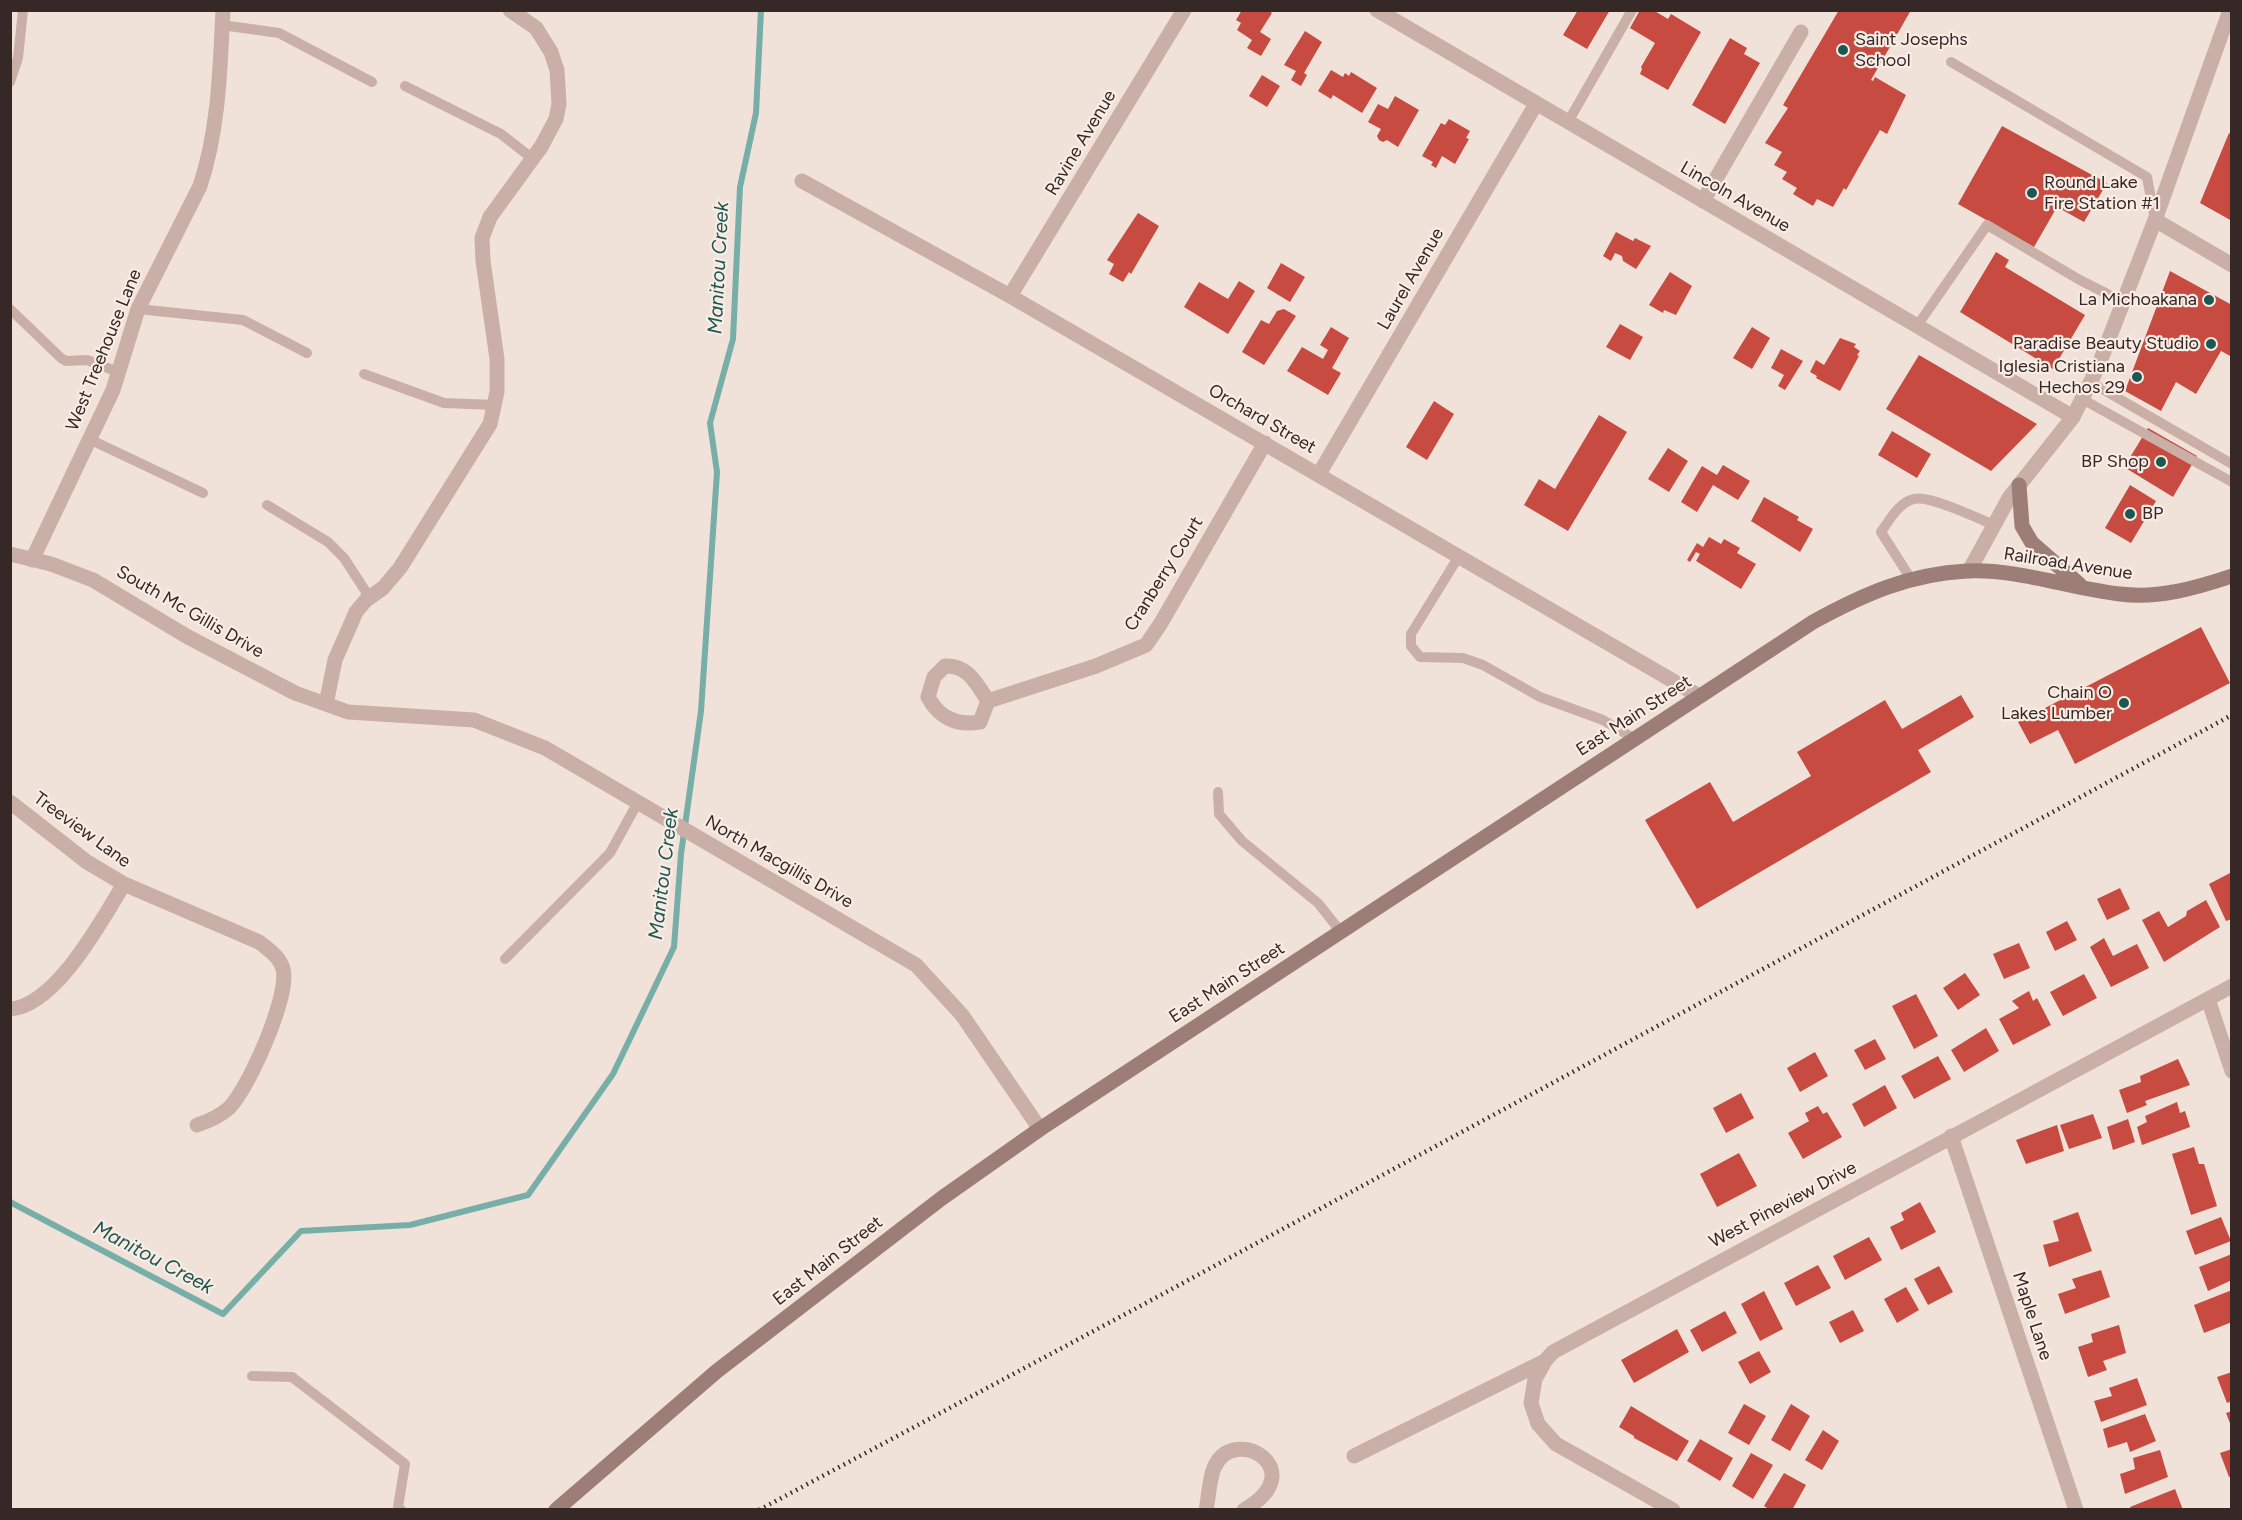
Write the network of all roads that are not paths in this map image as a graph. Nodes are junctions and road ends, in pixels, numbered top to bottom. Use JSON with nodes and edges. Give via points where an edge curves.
{"nodes":[{"id":1,"x":23,"y":10,"type":"edge"},
{"id":2,"x":510,"y":10,"type":"edge"},
{"id":3,"x":1184,"y":10,"type":"edge"},
{"id":4,"x":1377,"y":10,"type":"edge"},
{"id":5,"x":1632,"y":10,"type":"edge"},
{"id":6,"x":2230,"y":10,"type":"edge"},
{"id":7,"x":223,"y":18,"type":"edge"},
{"id":8,"x":1801,"y":32,"type":"dead end"},
{"id":9,"x":1951,"y":62,"type":"dead end"},
{"id":10,"x":10,"y":82,"type":"edge"},
{"id":11,"x":372,"y":82,"type":"dead end"},
{"id":12,"x":405,"y":86,"type":"dead end"},
{"id":13,"x":1536,"y":104,"type":"junction"},
{"id":14,"x":1568,"y":122,"type":"junction"},
{"id":15,"x":533,"y":159,"type":"junction"},
{"id":16,"x":802,"y":181,"type":"dead end"},
{"id":17,"x":1703,"y":201,"type":"junction"},
{"id":18,"x":2155,"y":220,"type":"junction"},
{"id":19,"x":2232,"y":265,"type":"edge"},
{"id":20,"x":1010,"y":296,"type":"junction"},
{"id":21,"x":2123,"y":302,"type":"junction"},
{"id":22,"x":10,"y":309,"type":"edge"},
{"id":23,"x":138,"y":309,"type":"junction"},
{"id":24,"x":1917,"y":326,"type":"junction"},
{"id":25,"x":307,"y":353,"type":"dead end"},
{"id":26,"x":118,"y":372,"type":"junction"},
{"id":27,"x":364,"y":374,"type":"dead end"},
{"id":28,"x":2090,"y":382,"type":"junction"},
{"id":29,"x":2082,"y":399,"type":"junction"},
{"id":30,"x":495,"y":405,"type":"junction"},
{"id":31,"x":2073,"y":417,"type":"junction"},
{"id":32,"x":89,"y":439,"type":"junction"},
{"id":33,"x":1265,"y":443,"type":"junction"},
{"id":34,"x":2232,"y":464,"type":"edge"},
{"id":35,"x":1319,"y":474,"type":"junction"},
{"id":36,"x":2232,"y":482,"type":"edge"},
{"id":37,"x":2019,"y":485,"type":"junction"},
{"id":38,"x":204,"y":493,"type":"dead end"},
{"id":39,"x":267,"y":504,"type":"dead end"},
{"id":40,"x":1994,"y":525,"type":"junction"},
{"id":41,"x":10,"y":554,"type":"edge"},
{"id":42,"x":1459,"y":556,"type":"junction"},
{"id":43,"x":32,"y":560,"type":"junction"},
{"id":44,"x":1969,"y":571,"type":"junction"},
{"id":45,"x":2232,"y":576,"type":"edge"},
{"id":46,"x":1911,"y":579,"type":"junction"},
{"id":47,"x":2082,"y":586,"type":"junction"},
{"id":48,"x":370,"y":597,"type":"junction"},
{"id":49,"x":1699,"y":696,"type":"junction"},
{"id":50,"x":988,"y":701,"type":"dead end"},
{"id":51,"x":326,"y":704,"type":"junction"},
{"id":52,"x":1635,"y":739,"type":"junction"},
{"id":53,"x":1218,"y":792,"type":"dead end"},
{"id":54,"x":10,"y":802,"type":"edge"},
{"id":55,"x":638,"y":802,"type":"junction"},
{"id":56,"x":124,"y":884,"type":"junction"},
{"id":57,"x":1341,"y":932,"type":"junction"},
{"id":58,"x":505,"y":959,"type":"dead end"},
{"id":59,"x":2232,"y":986,"type":"edge"},
{"id":60,"x":2208,"y":999,"type":"junction"},
{"id":61,"x":10,"y":1009,"type":"edge"},
{"id":62,"x":2232,"y":1071,"type":"edge"},
{"id":63,"x":197,"y":1125,"type":"dead end"},
{"id":64,"x":1040,"y":1129,"type":"junction"},
{"id":65,"x":1951,"y":1136,"type":"junction"},
{"id":66,"x":1545,"y":1361,"type":"junction"},
{"id":67,"x":252,"y":1376,"type":"dead end"},
{"id":68,"x":1354,"y":1456,"type":"dead end"},
{"id":69,"x":401,"y":1509,"type":"edge"},
{"id":70,"x":556,"y":1509,"type":"edge"},
{"id":71,"x":1206,"y":1509,"type":"edge"},
{"id":72,"x":1244,"y":1509,"type":"edge"},
{"id":73,"x":1673,"y":1509,"type":"edge"},
{"id":74,"x":2076,"y":1509,"type":"edge"}],
"edges":[{"from":1,"to":10,"type":"lane","via":[[18,58]]},
{"from":2,"to":15,"type":"street","via":[[536,28],[551,51],[557,70],[556,120]]},
{"from":3,"to":20,"type":"street","name":"Ravine Avenue"},
{"from":4,"to":13,"type":"street","name":"Lincoln Avenue"},
{"from":5,"to":14,"type":"lane"},
{"from":6,"to":18,"type":"street"},
{"from":7,"to":11,"type":"lane","via":[[279,33]]},
{"from":7,"to":23,"type":"street","name":"West Treehouse Lane","via":[[216,117],[208,164],[201,186]]},
{"from":8,"to":17,"type":"street"},
{"from":9,"to":18,"type":"lane","via":[[2147,177]]},
{"from":12,"to":15,"type":"lane","via":[[501,134]]},
{"from":13,"to":14,"type":"street","name":"Lincoln Avenue"},
{"from":13,"to":35,"type":"street","name":"Laurel Avenue"},
{"from":14,"to":17,"type":"street","name":"Lincoln Avenue"},
{"from":15,"to":30,"type":"street","via":[[490,217],[482,238],[498,359]]},
{"from":16,"to":20,"type":"street","name":"Orchard Street"},
{"from":17,"to":24,"type":"street","name":"Lincoln Avenue"},
{"from":18,"to":19,"type":"street"},
{"from":18,"to":21,"type":"street"},
{"from":20,"to":33,"type":"street","name":"Orchard Street"},
{"from":21,"to":24,"type":"lane","via":[[1987,225]]},
{"from":21,"to":28,"type":"street"},
{"from":22,"to":26,"type":"lane","via":[[66,361],[87,360]]},
{"from":23,"to":25,"type":"lane","via":[[243,320]]},
{"from":23,"to":26,"type":"street","name":"West Treehouse Lane"},
{"from":24,"to":31,"type":"street","name":"Lincoln Avenue"},
{"from":26,"to":32,"type":"street","name":"West Treehouse Lane"},
{"from":27,"to":30,"type":"lane","via":[[444,403]]},
{"from":28,"to":29,"type":"street"},
{"from":28,"to":34,"type":"lane"},
{"from":29,"to":31,"type":"street"},
{"from":29,"to":36,"type":"lane"},
{"from":30,"to":48,"type":"street","via":[[490,424],[400,568]]},
{"from":31,"to":37,"type":"street"},
{"from":32,"to":38,"type":"lane"},
{"from":32,"to":43,"type":"street","name":"West Treehouse Lane"},
{"from":33,"to":35,"type":"street","name":"Orchard Street"},
{"from":33,"to":50,"type":"street","name":"Cranberry Court","via":[[1146,645],[1096,666]]},
{"from":35,"to":42,"type":"street","name":"Orchard Street"},
{"from":37,"to":40,"type":"street"},
{"from":37,"to":47,"type":"main road","via":[[2022,526],[2032,543]]},
{"from":39,"to":48,"type":"lane","via":[[328,542],[344,558]]},
{"from":40,"to":44,"type":"street"},
{"from":40,"to":46,"type":"lane","via":[[1926,499],[1912,499],[1899,508],[1881,532]]},
{"from":41,"to":43,"type":"street","name":"South Mc Gillis Drive"},
{"from":42,"to":49,"type":"street","name":"Orchard Street"},
{"from":42,"to":52,"type":"lane","via":[[1411,634],[1411,646],[1420,657],[1463,658],[1483,665],[1540,697],[1602,720]]},
{"from":43,"to":51,"type":"street","name":"South Mc Gillis Drive","via":[[93,580],[188,637],[295,693]]},
{"from":44,"to":46,"type":"main road","name":"East Main Street"},
{"from":44,"to":47,"type":"main road","name":"Railroad Avenue","via":[[2023,574]]},
{"from":45,"to":47,"type":"main road","name":"Railroad Avenue","via":[[2183,590],[2150,594],[2121,594]]},
{"from":46,"to":49,"type":"main road","name":"East Main Street","via":[[1847,603]]},
{"from":48,"to":51,"type":"street","via":[[346,631]]},
{"from":49,"to":52,"type":"main road","name":"East Main Street"},
{"from":51,"to":55,"type":"street","name":"North Macgillis Drive","via":[[348,711],[474,720],[545,748]]},
{"from":52,"to":57,"type":"main road","name":"East Main Street"},
{"from":53,"to":57,"type":"lane","via":[[1219,814],[1242,842],[1318,903]]},
{"from":54,"to":56,"type":"street","name":"Treeview Lane","via":[[87,862]]},
{"from":55,"to":58,"type":"lane","via":[[610,853]]},
{"from":55,"to":64,"type":"street","name":"North Macgillis Drive","via":[[916,965],[962,1015]]},
{"from":56,"to":61,"type":"street","via":[[91,939],[52,989],[21,1008]]},
{"from":56,"to":63,"type":"street","name":"Treeview Lane","via":[[259,942],[273,952],[283,967],[281,999],[245,1084],[230,1107]]},
{"from":57,"to":64,"type":"main road","name":"East Main Street"},
{"from":59,"to":60,"type":"street","name":"West Pineview Drive"},
{"from":60,"to":62,"type":"street"},
{"from":60,"to":65,"type":"street","name":"West Pineview Drive"},
{"from":64,"to":70,"type":"main road","name":"East Main Street","via":[[942,1198],[717,1371]]},
{"from":65,"to":66,"type":"street","name":"West Pineview Drive","via":[[1553,1352]]},
{"from":65,"to":74,"type":"street","name":"Maple Lane"},
{"from":66,"to":68,"type":"street","name":"West Pineview Drive"},
{"from":66,"to":73,"type":"street","via":[[1535,1379],[1531,1403],[1538,1424],[1556,1443]]},
{"from":67,"to":69,"type":"lane","via":[[292,1377],[405,1464],[398,1507]]},
{"from":71,"to":72,"type":"street","via":[[1217,1462],[1229,1452],[1245,1449],[1268,1462],[1272,1478],[1266,1494]]}]}
